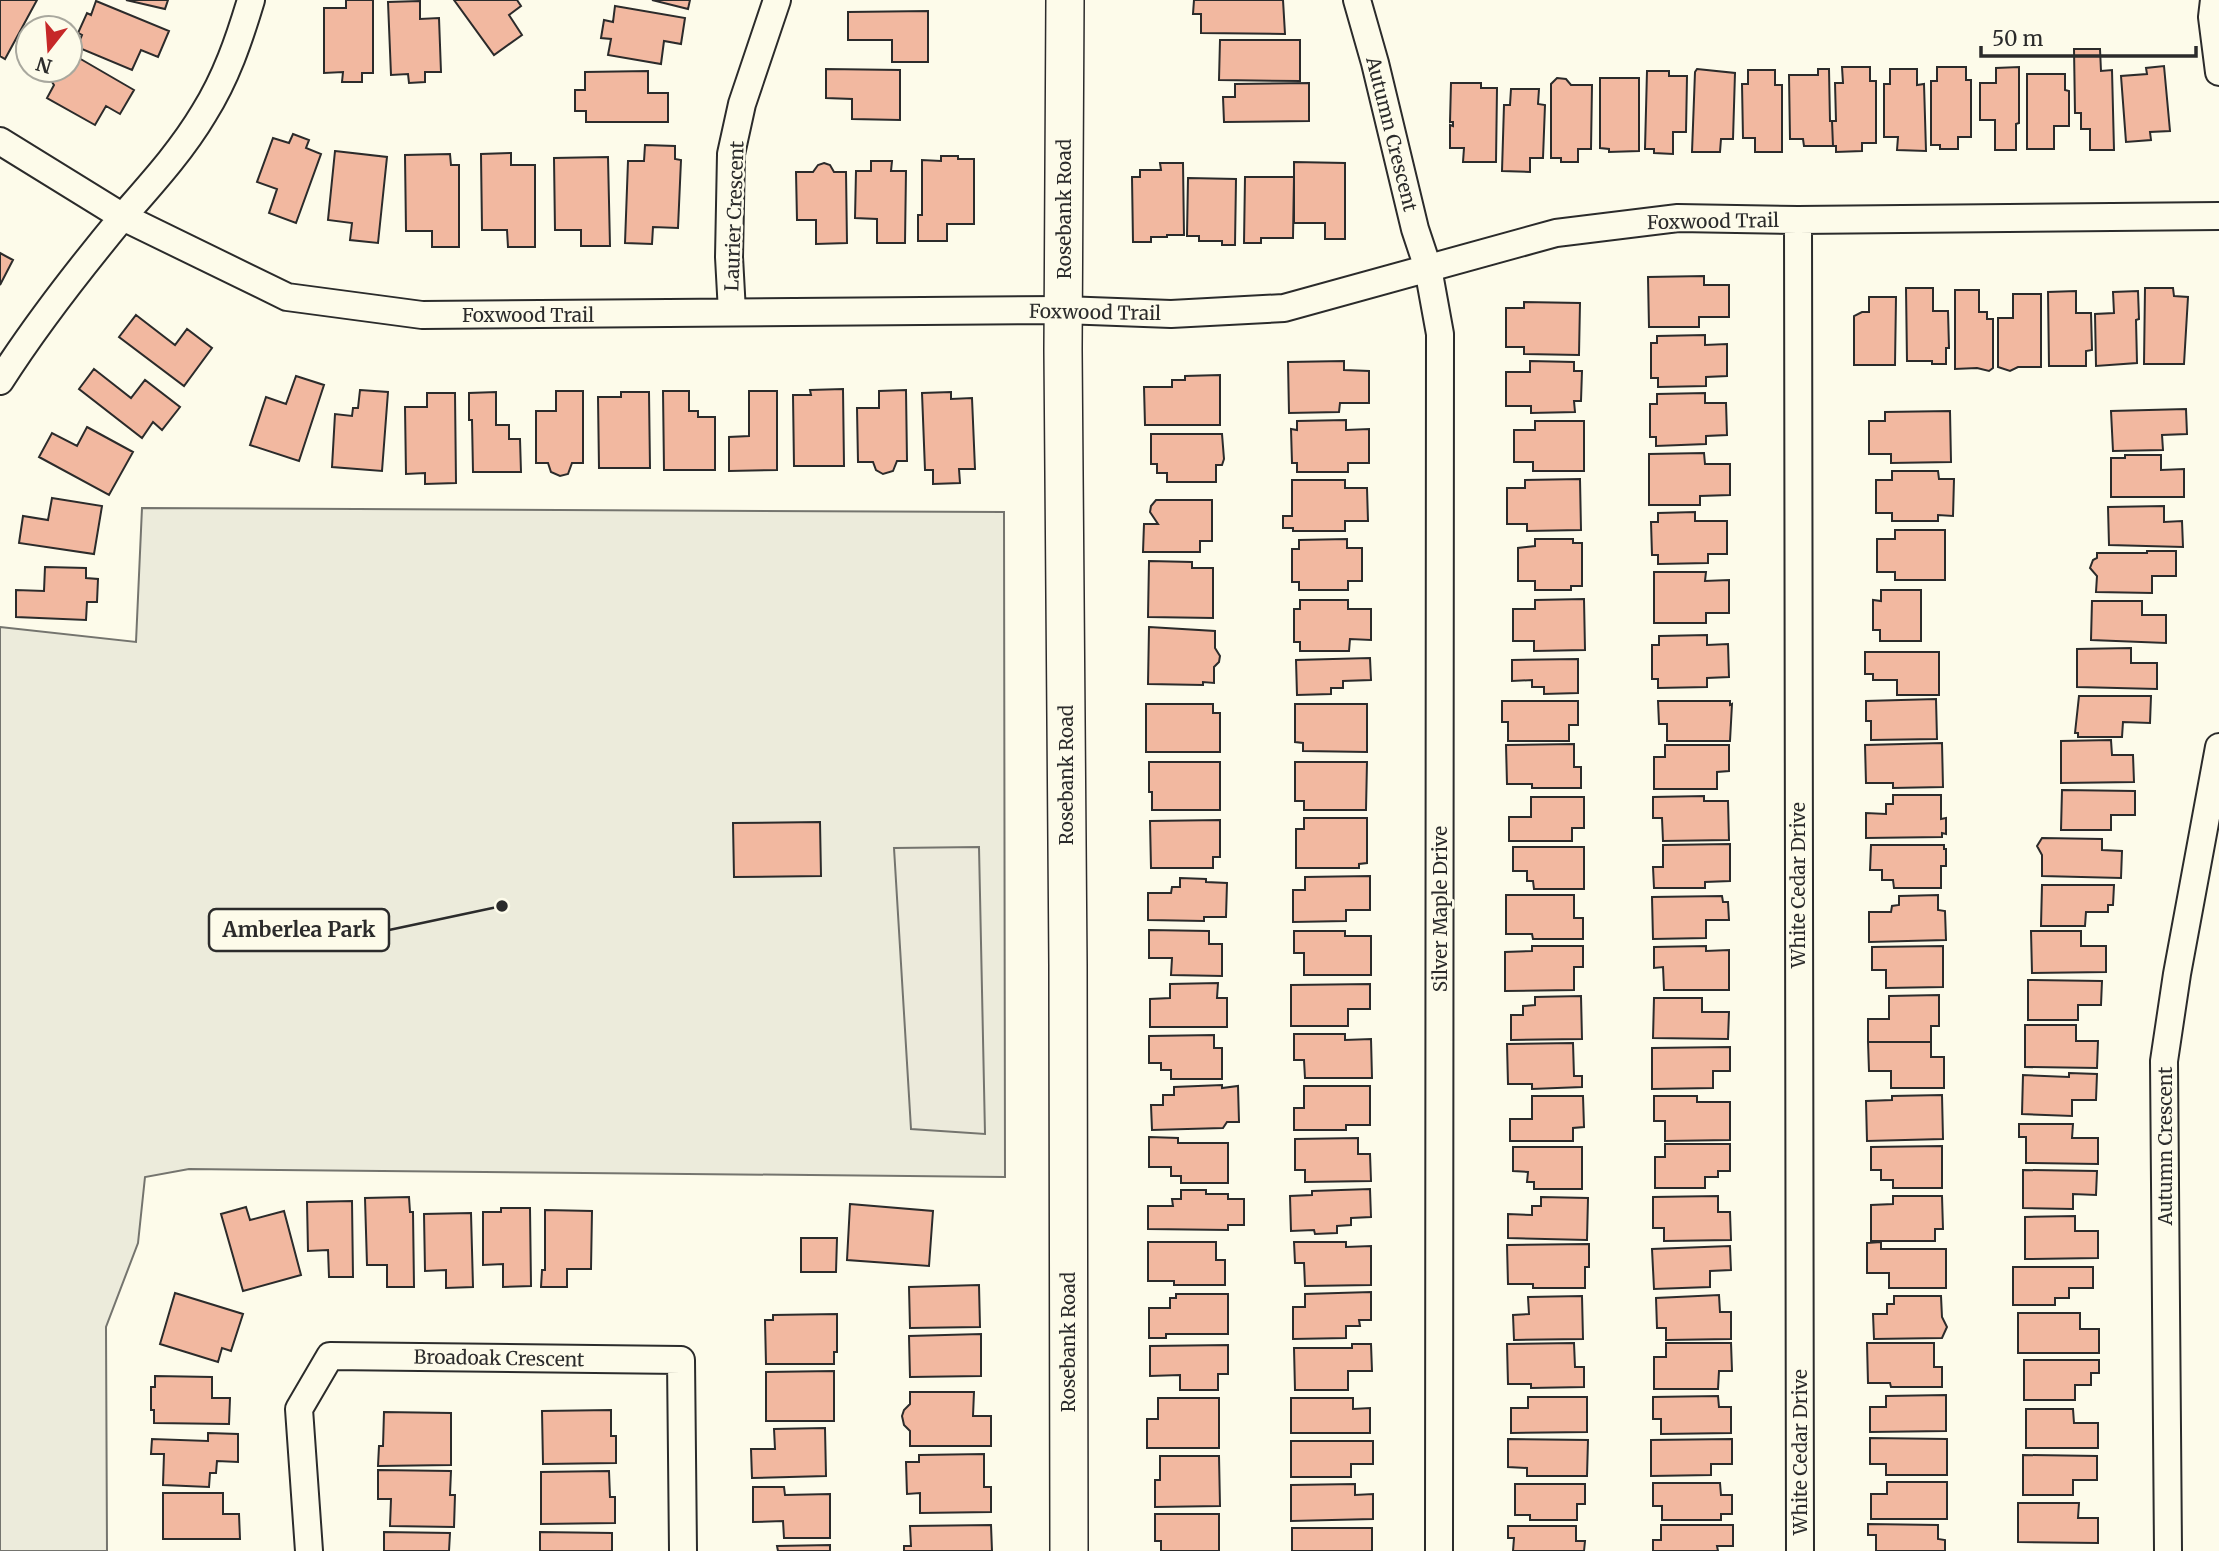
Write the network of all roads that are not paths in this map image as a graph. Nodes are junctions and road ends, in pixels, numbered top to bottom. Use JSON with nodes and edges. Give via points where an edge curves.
{"nodes":[{"id":1,"x":251,"y":0,"type":"edge"},
{"id":2,"x":777,"y":0,"type":"edge"},
{"id":3,"x":1065,"y":0,"type":"edge"},
{"id":4,"x":1357,"y":0,"type":"edge"},
{"id":5,"x":2214,"y":0,"type":"edge"},
{"id":6,"x":2219,"y":72,"type":"edge"},
{"id":7,"x":0,"y":141,"type":"edge"},
{"id":8,"x":2219,"y":216,"type":"edge"},
{"id":9,"x":123,"y":217,"type":"junction"},
{"id":10,"x":1798,"y":220,"type":"junction"},
{"id":11,"x":1428,"y":268,"type":"junction"},
{"id":12,"x":1063,"y":310,"type":"junction"},
{"id":13,"x":732,"y":312,"type":"junction"},
{"id":14,"x":0,"y":381,"type":"edge"},
{"id":15,"x":2219,"y":747,"type":"edge"},
{"id":16,"x":309,"y":1551,"type":"edge"},
{"id":17,"x":683,"y":1551,"type":"edge"},
{"id":18,"x":1069,"y":1551,"type":"edge"},
{"id":19,"x":1439,"y":1551,"type":"edge"},
{"id":20,"x":1800,"y":1551,"type":"edge"},
{"id":21,"x":2168,"y":1551,"type":"edge"}],
"edges":[{"from":1,"to":9,"type":"street","via":[[234,55],[204,113],[170,163]]},
{"from":2,"to":13,"type":"street","name":"Laurier Crescent","via":[[742,104],[731,153]]},
{"from":3,"to":12,"type":"street","name":"Rosebank Road"},
{"from":4,"to":11,"type":"street","name":"Autumn Crescent"},
{"from":5,"to":6,"type":"street"},
{"from":7,"to":9,"type":"street","name":"Foxwood Trail"},
{"from":8,"to":10,"type":"street","name":"Foxwood Trail"},
{"from":9,"to":13,"type":"street","name":"Foxwood Trail","via":[[287,297],[422,315]]},
{"from":9,"to":14,"type":"street"},
{"from":10,"to":11,"type":"street","name":"Foxwood Trail","via":[[1678,218],[1569,231]]},
{"from":10,"to":20,"type":"street","name":"White Cedar Drive"},
{"from":11,"to":12,"type":"street","name":"Foxwood Trail","via":[[1284,308],[1171,314]]},
{"from":11,"to":19,"type":"street","name":"Silver Maple Drive","via":[[1440,334]]},
{"from":12,"to":13,"type":"street","name":"Foxwood Trail"},
{"from":12,"to":18,"type":"street","name":"Rosebank Road"},
{"from":15,"to":21,"type":"street","name":"Autumn Crescent","via":[[2164,1061]]},
{"from":16,"to":17,"type":"street","name":"Broadoak Crescent","via":[[299,1409],[330,1356],[681,1360]]}]}
